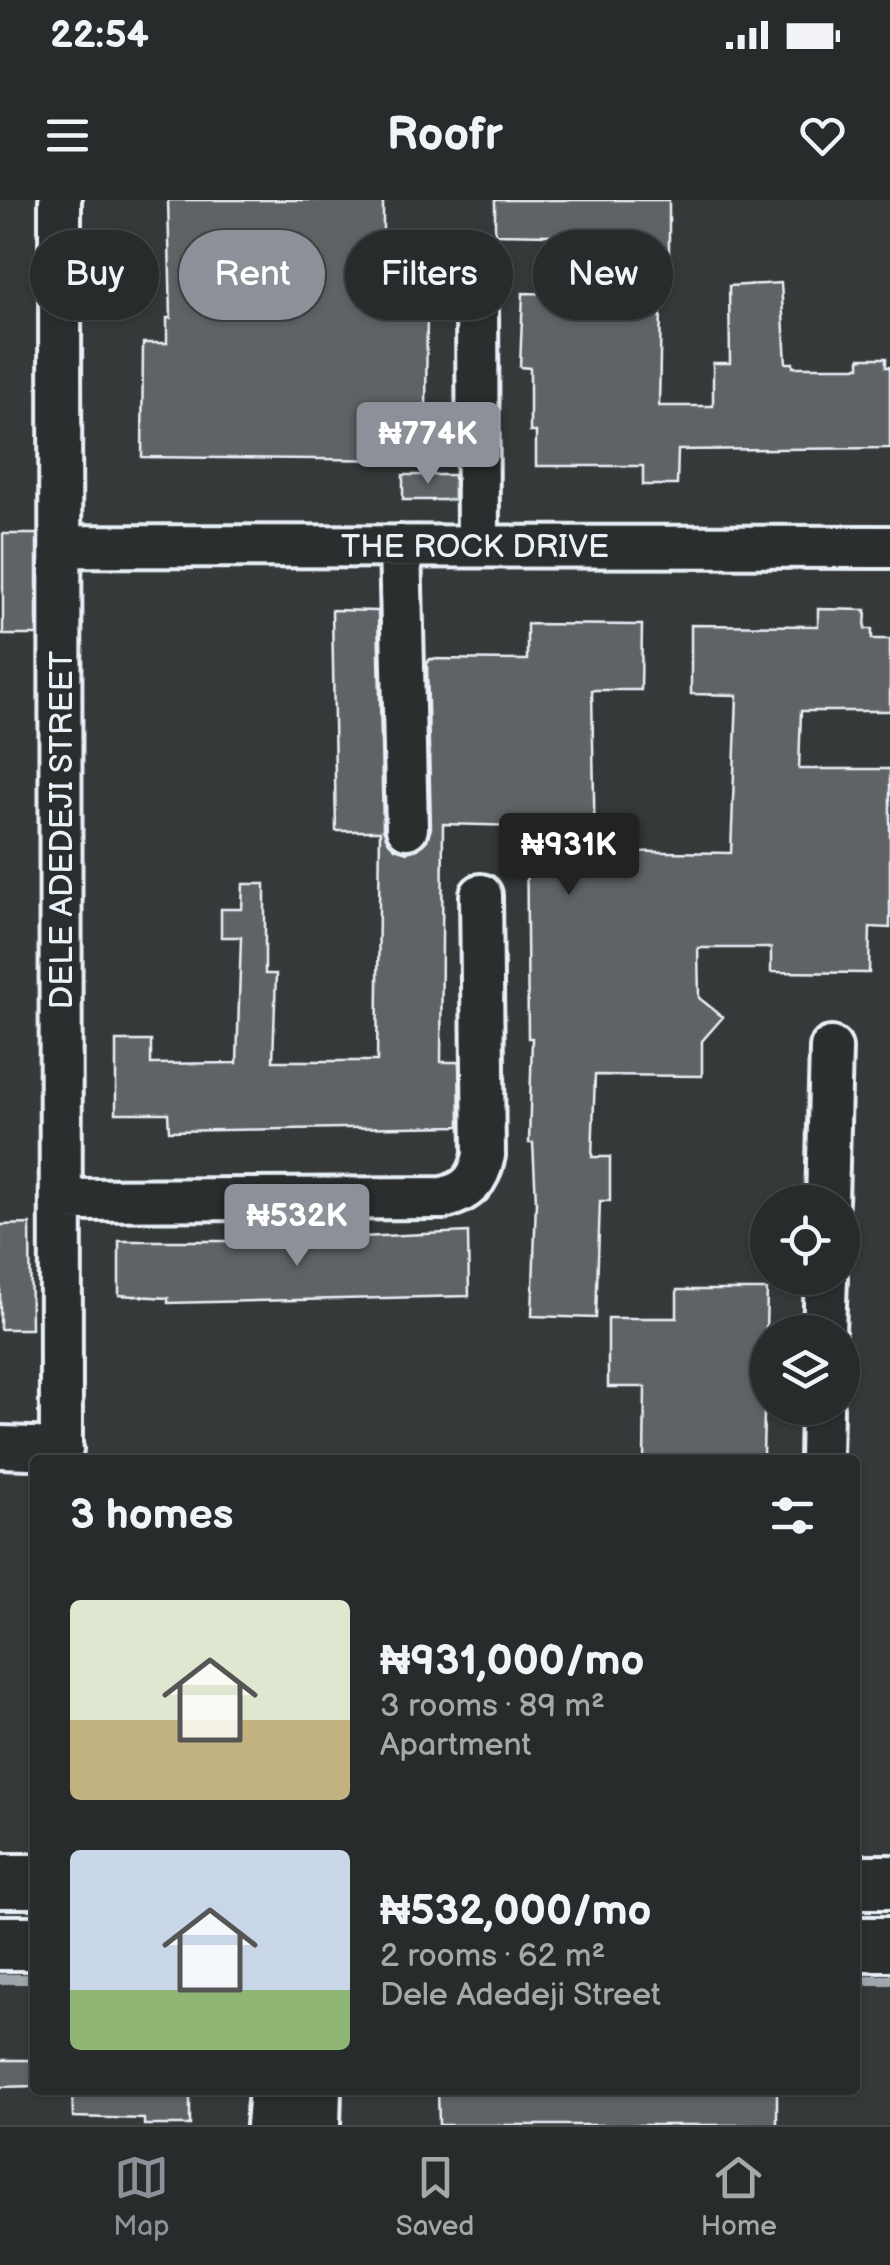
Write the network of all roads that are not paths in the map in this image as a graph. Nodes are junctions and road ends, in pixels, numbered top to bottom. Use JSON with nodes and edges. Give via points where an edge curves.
{"nodes":[{"id":1,"x":60,"y":200,"type":"edge"},
{"id":2,"x":477,"y":320,"type":"edge"},
{"id":3,"x":60,"y":546,"type":"junction"},
{"id":4,"x":400,"y":546,"type":"junction"},
{"id":5,"x":478,"y":546,"type":"junction"},
{"id":6,"x":890,"y":548,"type":"edge"},
{"id":7,"x":407,"y":828,"type":"dead end"},
{"id":8,"x":481,"y":895,"type":"dead end"},
{"id":9,"x":831,"y":1048,"type":"dead end"},
{"id":10,"x":827,"y":1185,"type":"edge"},
{"id":11,"x":62,"y":1200,"type":"junction"},
{"id":12,"x":822,"y":1425,"type":"edge"},
{"id":13,"x":0,"y":1448,"type":"edge"},
{"id":14,"x":61,"y":1454,"type":"edge"},
{"id":15,"x":821,"y":1455,"type":"edge"},
{"id":16,"x":0,"y":1881,"type":"edge"},
{"id":17,"x":30,"y":1881,"type":"edge"},
{"id":18,"x":860,"y":1882,"type":"edge"},
{"id":19,"x":890,"y":1882,"type":"edge"},
{"id":20,"x":0,"y":1943,"type":"edge"},
{"id":21,"x":30,"y":1944,"type":"edge"},
{"id":22,"x":860,"y":1944,"type":"edge"},
{"id":23,"x":890,"y":1944,"type":"edge"},
{"id":24,"x":276,"y":2095,"type":"edge"},
{"id":25,"x":314,"y":2095,"type":"edge"},
{"id":26,"x":273,"y":2125,"type":"edge"},
{"id":27,"x":314,"y":2125,"type":"edge"}],
"edges":[{"from":1,"to":3,"type":"street","name":"DELE ADEDEJI STREET"},
{"from":2,"to":5,"type":"street"},
{"from":3,"to":4,"type":"street","name":"THE ROCK DRIVE"},
{"from":3,"to":11,"type":"street","name":"DELE ADEDEJI STREET"},
{"from":4,"to":5,"type":"street","name":"THE ROCK DRIVE"},
{"from":4,"to":7,"type":"street"},
{"from":5,"to":6,"type":"street","name":"THE ROCK DRIVE"},
{"from":8,"to":11,"type":"street","via":[[484,1155],[481,1171],[460,1194]]},
{"from":9,"to":10,"type":"street"},
{"from":11,"to":14,"type":"street","name":"DELE ADEDEJI STREET"},
{"from":12,"to":15,"type":"street"},
{"from":13,"to":14,"type":"street"},
{"from":16,"to":17,"type":"main road"},
{"from":18,"to":19,"type":"main road"},
{"from":20,"to":21,"type":"main road"},
{"from":22,"to":23,"type":"main road"},
{"from":24,"to":26,"type":"main road"},
{"from":25,"to":27,"type":"main road"}]}
